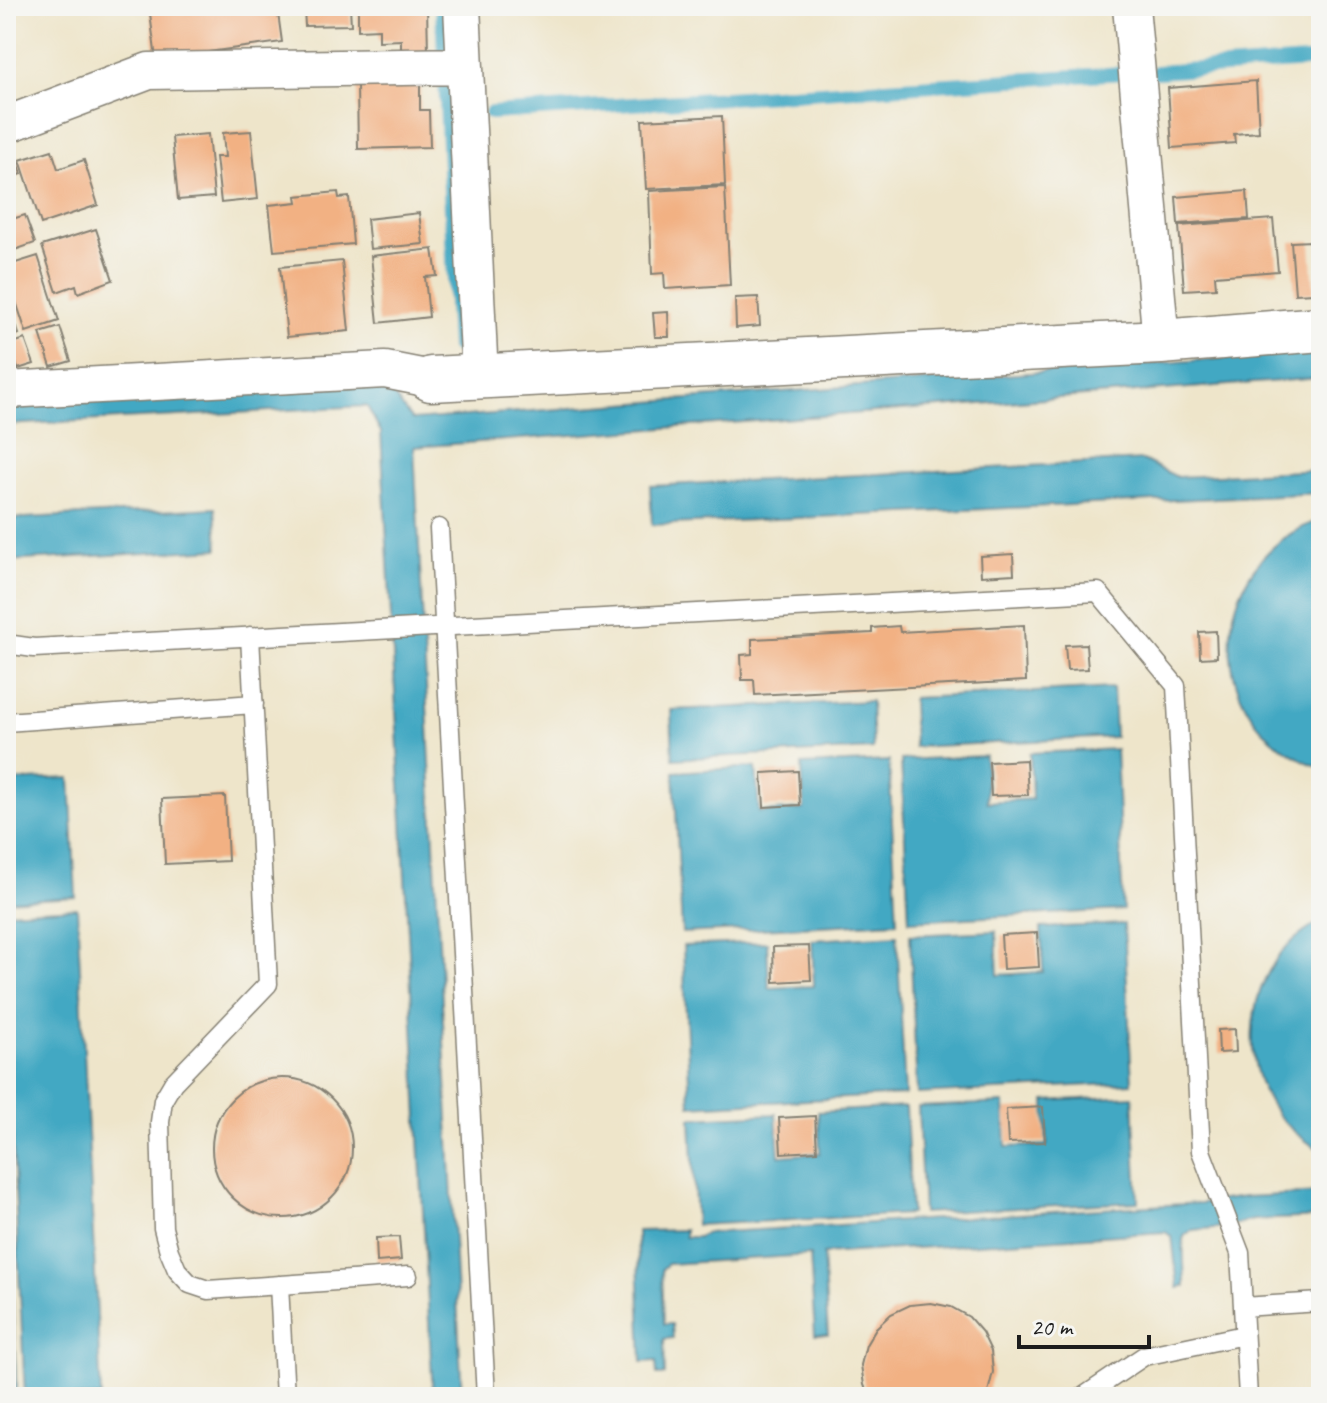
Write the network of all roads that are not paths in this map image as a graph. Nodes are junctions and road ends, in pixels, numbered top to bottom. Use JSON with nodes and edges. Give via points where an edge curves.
{"nodes":[{"id":1,"x":462,"y":6,"type":"edge"},
{"id":2,"x":1131,"y":6,"type":"edge"},
{"id":3,"x":465,"y":66,"type":"junction"},
{"id":4,"x":6,"y":125,"type":"edge"},
{"id":5,"x":1321,"y":329,"type":"edge"},
{"id":6,"x":1161,"y":342,"type":"junction"},
{"id":7,"x":480,"y":377,"type":"junction"},
{"id":8,"x":431,"y":379,"type":"joint"},
{"id":9,"x":6,"y":390,"type":"edge"},
{"id":10,"x":439,"y":528,"type":"dead end"},
{"id":11,"x":435,"y":627,"type":"junction"},
{"id":12,"x":250,"y":636,"type":"junction"},
{"id":13,"x":6,"y":644,"type":"edge"},
{"id":14,"x":254,"y":704,"type":"junction"},
{"id":15,"x":6,"y":722,"type":"edge"},
{"id":16,"x":408,"y":1276,"type":"dead end"},
{"id":17,"x":279,"y":1285,"type":"junction"},
{"id":18,"x":1321,"y":1302,"type":"edge"},
{"id":19,"x":1243,"y":1307,"type":"junction"},
{"id":20,"x":1244,"y":1335,"type":"junction"},
{"id":21,"x":285,"y":1397,"type":"edge"},
{"id":22,"x":486,"y":1397,"type":"edge"},
{"id":23,"x":1083,"y":1397,"type":"edge"},
{"id":24,"x":1248,"y":1397,"type":"edge"}],
"edges":[{"from":1,"to":3,"type":"street"},
{"from":2,"to":6,"type":"street"},
{"from":3,"to":4,"type":"street","via":[[149,71]]},
{"from":3,"to":7,"type":"street"},
{"from":5,"to":6,"type":"street"},
{"from":6,"to":7,"type":"street"},
{"from":7,"to":8,"type":"street"},
{"from":8,"to":9,"type":"street","via":[[385,370]]},
{"from":10,"to":11,"type":"lane"},
{"from":11,"to":12,"type":"lane"},
{"from":11,"to":19,"type":"lane","via":[[1098,592],[1176,686],[1201,1151],[1240,1253]]},
{"from":11,"to":22,"type":"lane"},
{"from":12,"to":13,"type":"lane","via":[[34,648]]},
{"from":12,"to":14,"type":"lane"},
{"from":14,"to":15,"type":"lane"},
{"from":14,"to":17,"type":"lane","via":[[268,984],[163,1100],[163,1228],[177,1270],[190,1284],[208,1290]]},
{"from":16,"to":17,"type":"lane"},
{"from":17,"to":21,"type":"lane"},
{"from":18,"to":19,"type":"lane"},
{"from":19,"to":20,"type":"lane"},
{"from":20,"to":23,"type":"lane","via":[[1144,1356]]},
{"from":20,"to":24,"type":"lane"}]}
